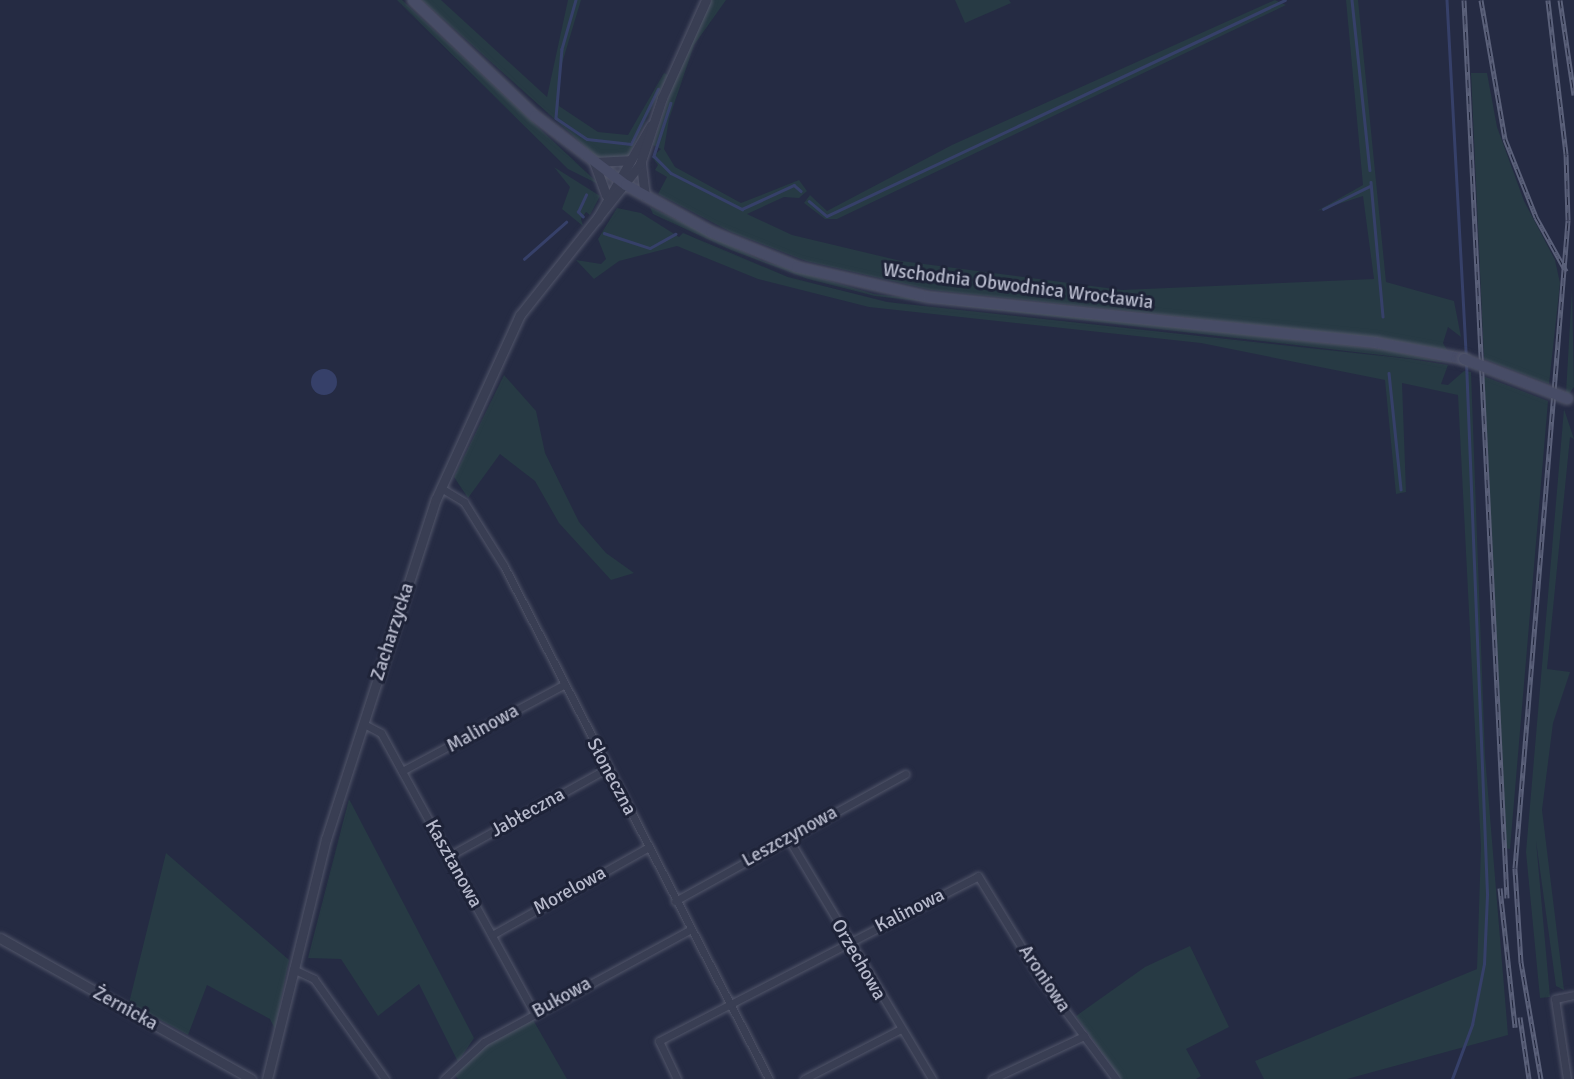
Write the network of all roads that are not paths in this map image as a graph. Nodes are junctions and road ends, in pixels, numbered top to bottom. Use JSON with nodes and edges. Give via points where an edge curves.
{"nodes":[{"id":1,"x":413,"y":0,"type":"edge"},
{"id":2,"x":704,"y":0,"type":"edge"},
{"id":3,"x":652,"y":124,"type":"junction"},
{"id":4,"x":629,"y":160,"type":"junction"},
{"id":5,"x":641,"y":161,"type":"junction"},
{"id":6,"x":594,"y":162,"type":"junction"},
{"id":7,"x":622,"y":182,"type":"junction"},
{"id":8,"x":606,"y":195,"type":"junction"},
{"id":9,"x":645,"y":196,"type":"junction"},
{"id":10,"x":597,"y":219,"type":"junction"},
{"id":11,"x":1571,"y":401,"type":"edge"},
{"id":12,"x":441,"y":488,"type":"junction"},
{"id":13,"x":563,"y":685,"type":"junction"},
{"id":14,"x":364,"y":724,"type":"junction"},
{"id":15,"x":606,"y":769,"type":"junction"},
{"id":16,"x":402,"y":771,"type":"junction"},
{"id":17,"x":905,"y":774,"type":"dead end"},
{"id":18,"x":788,"y":838,"type":"junction"},
{"id":19,"x":649,"y":847,"type":"junction"},
{"id":20,"x":449,"y":856,"type":"junction"},
{"id":21,"x":978,"y":876,"type":"joint"},
{"id":22,"x":675,"y":901,"type":"junction"},
{"id":23,"x":689,"y":930,"type":"junction"},
{"id":24,"x":492,"y":935,"type":"junction"},
{"id":25,"x":0,"y":938,"type":"edge"},
{"id":26,"x":849,"y":942,"type":"junction"},
{"id":27,"x":293,"y":969,"type":"junction"},
{"id":28,"x":1574,"y":995,"type":"edge"},
{"id":29,"x":730,"y":1001,"type":"junction"},
{"id":30,"x":534,"y":1013,"type":"junction"},
{"id":31,"x":899,"y":1030,"type":"junction"},
{"id":32,"x":1084,"y":1036,"type":"junction"},
{"id":33,"x":251,"y":1079,"type":"edge"},
{"id":34,"x":267,"y":1079,"type":"edge"},
{"id":35,"x":384,"y":1079,"type":"edge"},
{"id":36,"x":444,"y":1079,"type":"edge"},
{"id":37,"x":677,"y":1079,"type":"edge"},
{"id":38,"x":769,"y":1079,"type":"edge"},
{"id":39,"x":804,"y":1079,"type":"edge"},
{"id":40,"x":932,"y":1079,"type":"edge"},
{"id":41,"x":992,"y":1079,"type":"edge"},
{"id":42,"x":1116,"y":1079,"type":"edge"},
{"id":43,"x":1567,"y":1079,"type":"edge"}],
"edges":[{"from":1,"to":6,"type":"main road","name":"Wschodnia Obwodnica Wrocławia","via":[[535,116]]},
{"from":2,"to":3,"type":"street","name":"Zacharzycka"},
{"from":3,"to":4,"type":"street","name":"Zacharzycka"},
{"from":3,"to":5,"type":"street","name":"Zacharzycka"},
{"from":4,"to":6,"type":"street","via":[[615,165]]},
{"from":4,"to":7,"type":"street","name":"Zacharzycka"},
{"from":5,"to":7,"type":"street","name":"Zacharzycka"},
{"from":5,"to":9,"type":"street"},
{"from":6,"to":7,"type":"main road","name":"Wschodnia Obwodnica Wrocławia"},
{"from":6,"to":8,"type":"street"},
{"from":7,"to":8,"type":"street","name":"Zacharzycka"},
{"from":7,"to":9,"type":"main road","name":"Wschodnia Obwodnica Wrocławia"},
{"from":7,"to":10,"type":"street","name":"Zacharzycka"},
{"from":8,"to":10,"type":"street","name":"Zacharzycka"},
{"from":9,"to":11,"type":"main road","name":"Wschodnia Obwodnica Wrocławia","bridge":true,"via":[[756,252],[883,289],[1378,343],[1464,359]]},
{"from":10,"to":12,"type":"street","name":"Zacharzycka","via":[[520,315]]},
{"from":12,"to":13,"type":"street","name":"Słoneczna","via":[[464,502],[484,532]]},
{"from":12,"to":14,"type":"street","name":"Zacharzycka"},
{"from":13,"to":15,"type":"street","name":"Słoneczna"},
{"from":13,"to":16,"type":"street","name":"Malinowa"},
{"from":14,"to":16,"type":"street","name":"Kasztanowa","via":[[381,733]]},
{"from":14,"to":27,"type":"street","name":"Zacharzycka","via":[[326,839]]},
{"from":15,"to":19,"type":"street","name":"Słoneczna"},
{"from":15,"to":20,"type":"street","name":"Jabłeczna"},
{"from":16,"to":20,"type":"street","name":"Kasztanowa"},
{"from":17,"to":18,"type":"street","name":"Leszczynowa"},
{"from":18,"to":22,"type":"street","name":"Leszczynowa"},
{"from":18,"to":26,"type":"street","name":"Orzechowa"},
{"from":19,"to":22,"type":"street","name":"Słoneczna"},
{"from":19,"to":24,"type":"street","name":"Morelowa"},
{"from":20,"to":24,"type":"street","name":"Kasztanowa"},
{"from":21,"to":26,"type":"street","name":"Kalinowa"},
{"from":21,"to":32,"type":"street","name":"Aroniowa"},
{"from":22,"to":23,"type":"street","name":"Słoneczna"},
{"from":23,"to":29,"type":"street","name":"Słoneczna"},
{"from":23,"to":30,"type":"street","name":"Bukowa"},
{"from":24,"to":30,"type":"street","name":"Kasztanowa"},
{"from":25,"to":33,"type":"street","name":"Żernicka"},
{"from":26,"to":29,"type":"street","name":"Kalinowa"},
{"from":26,"to":31,"type":"street","name":"Orzechowa"},
{"from":27,"to":34,"type":"street","name":"Zacharzycka"},
{"from":27,"to":35,"type":"street","via":[[314,979]]},
{"from":28,"to":43,"type":"street","via":[[1555,999]]},
{"from":29,"to":37,"type":"street","name":"Kalinowa","via":[[659,1041]]},
{"from":29,"to":38,"type":"street","name":"Słoneczna"},
{"from":30,"to":36,"type":"street","name":"Bukowa","via":[[484,1042]]},
{"from":31,"to":39,"type":"street"},
{"from":31,"to":40,"type":"street","name":"Orzechowa"},
{"from":32,"to":41,"type":"street"},
{"from":32,"to":42,"type":"street","name":"Aroniowa"}]}
